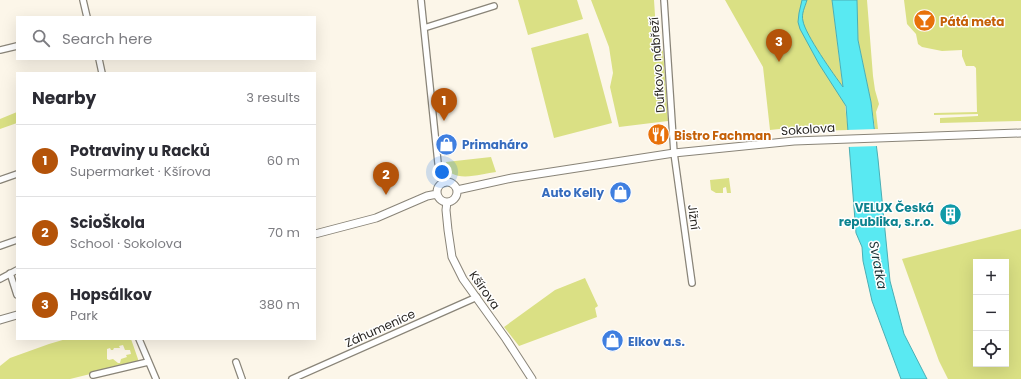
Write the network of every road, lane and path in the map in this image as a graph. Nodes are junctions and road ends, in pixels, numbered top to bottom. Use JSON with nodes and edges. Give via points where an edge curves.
{"nodes":[{"id":1,"x":83,"y":0,"type":"edge"},
{"id":2,"x":421,"y":0,"type":"edge"},
{"id":3,"x":664,"y":0,"type":"edge"},
{"id":4,"x":494,"y":6,"type":"dead end"},
{"id":5,"x":87,"y":16,"type":"edge"},
{"id":6,"x":424,"y":28,"type":"junction"},
{"id":7,"x":16,"y":46,"type":"edge"},
{"id":8,"x":0,"y":50,"type":"edge"},
{"id":9,"x":99,"y":60,"type":"edge"},
{"id":10,"x":102,"y":72,"type":"edge"},
{"id":11,"x":1021,"y":133,"type":"edge"},
{"id":12,"x":674,"y":153,"type":"junction"},
{"id":13,"x":16,"y":174,"type":"edge"},
{"id":14,"x":0,"y":180,"type":"edge"},
{"id":15,"x":444,"y":183,"type":"junction"},
{"id":16,"x":457,"y":190,"type":"junction"},
{"id":17,"x":437,"y":194,"type":"junction"},
{"id":18,"x":447,"y":202,"type":"junction"},
{"id":19,"x":316,"y":234,"type":"edge"},
{"id":20,"x":16,"y":240,"type":"edge"},
{"id":21,"x":0,"y":246,"type":"edge"},
{"id":22,"x":16,"y":270,"type":"edge"},
{"id":23,"x":10,"y":273,"type":"junction"},
{"id":24,"x":0,"y":279,"type":"edge"},
{"id":25,"x":692,"y":283,"type":"dead end"},
{"id":26,"x":16,"y":292,"type":"edge"},
{"id":27,"x":477,"y":298,"type":"junction"},
{"id":28,"x":16,"y":315,"type":"edge"},
{"id":29,"x":0,"y":320,"type":"edge"},
{"id":30,"x":139,"y":340,"type":"edge"},
{"id":31,"x":148,"y":362,"type":"junction"},
{"id":32,"x":236,"y":362,"type":"dead end"},
{"id":33,"x":93,"y":375,"type":"dead end"},
{"id":34,"x":156,"y":379,"type":"edge"},
{"id":35,"x":242,"y":379,"type":"edge"},
{"id":36,"x":292,"y":379,"type":"edge"},
{"id":37,"x":532,"y":379,"type":"edge"}],
"edges":[{"from":1,"to":5,"type":"street"},
{"from":2,"to":6,"type":"street"},
{"from":3,"to":12,"type":"street","name":"Dufkovo nábřeží"},
{"from":4,"to":6,"type":"street"},
{"from":6,"to":15,"type":"street","via":[[438,164]]},
{"from":7,"to":8,"type":"street"},
{"from":9,"to":10,"type":"street"},
{"from":11,"to":12,"type":"street","name":"Sokolova","via":[[836,138]]},
{"from":12,"to":16,"type":"street","name":"Sokolova","via":[[512,178]]},
{"from":12,"to":25,"type":"street","name":"Jižní"},
{"from":13,"to":14,"type":"street"},
{"from":15,"to":16,"type":"street","via":[[452,184]]},
{"from":15,"to":17,"type":"street","via":[[439,186]]},
{"from":16,"to":18,"type":"street","via":[[456,198]]},
{"from":17,"to":18,"type":"street","via":[[439,199]]},
{"from":17,"to":19,"type":"street","via":[[376,218]]},
{"from":18,"to":27,"type":"street","name":"Kšírova","via":[[452,257],[463,279]]},
{"from":20,"to":21,"type":"street"},
{"from":22,"to":23,"type":"street"},
{"from":23,"to":24,"type":"street"},
{"from":23,"to":26,"type":"street"},
{"from":27,"to":36,"type":"street","name":"Záhumenice"},
{"from":27,"to":37,"type":"street","name":"Kšírova"},
{"from":28,"to":29,"type":"street"},
{"from":30,"to":31,"type":"street"},
{"from":31,"to":33,"type":"street"},
{"from":31,"to":34,"type":"street"},
{"from":32,"to":35,"type":"street"}]}
